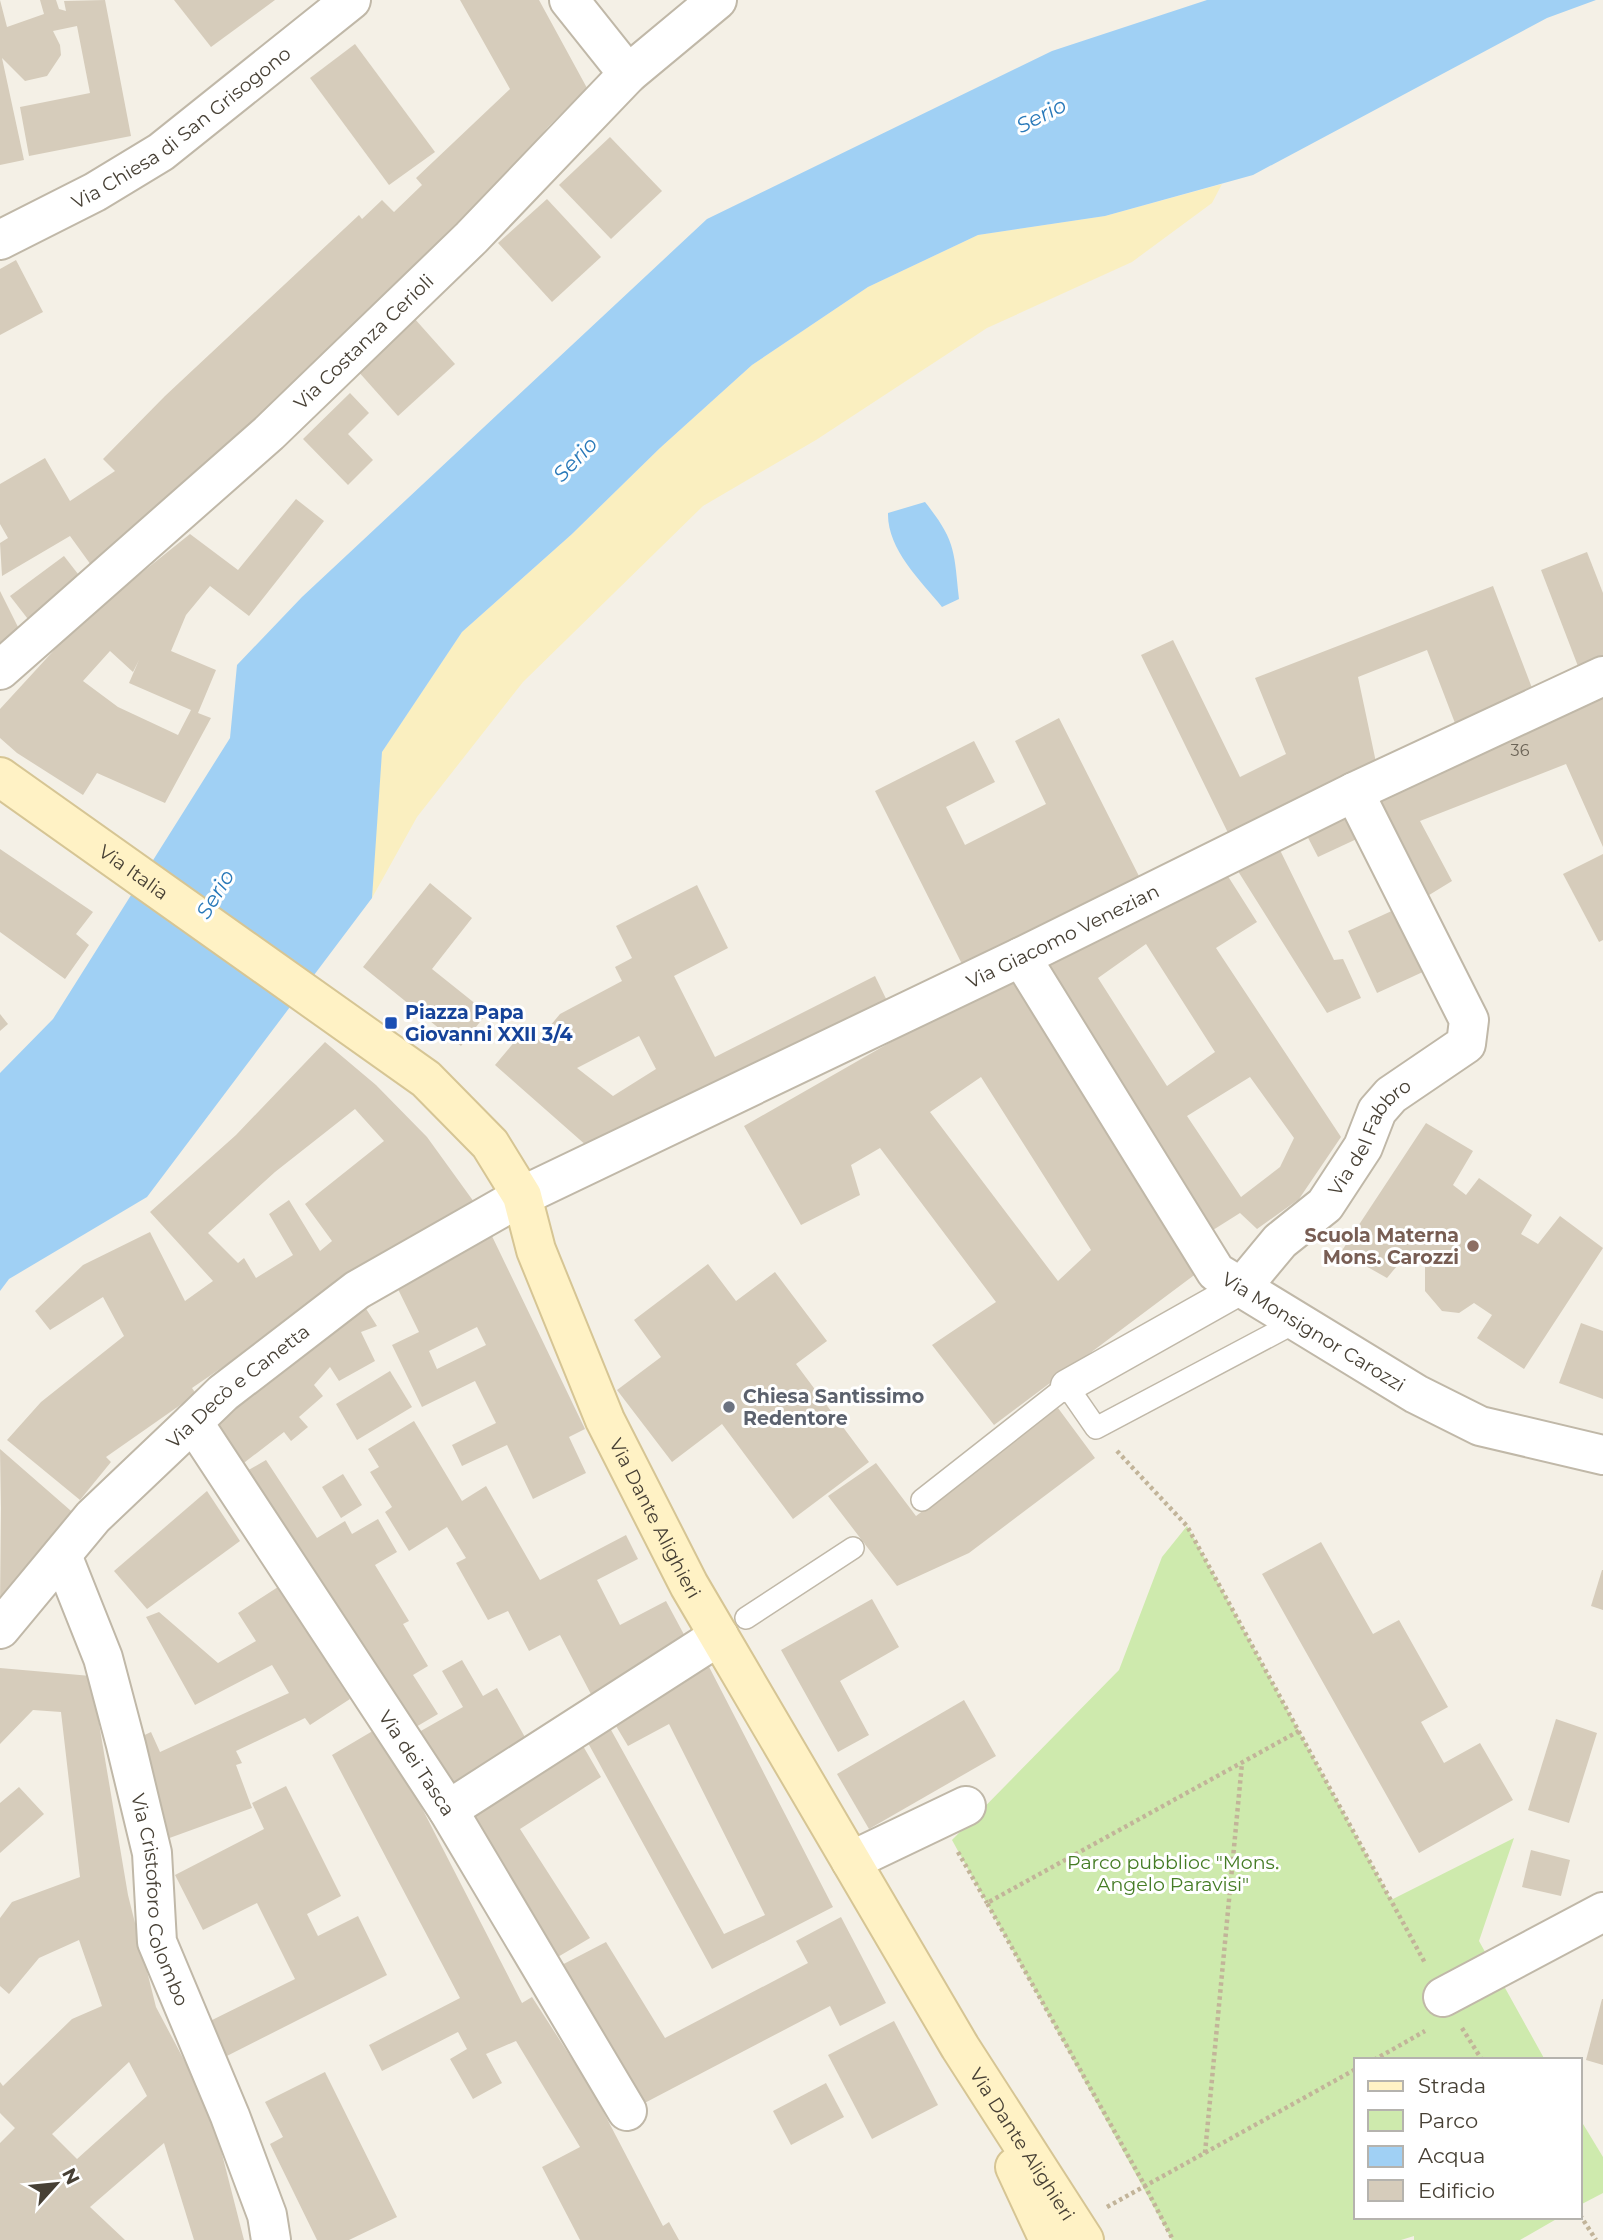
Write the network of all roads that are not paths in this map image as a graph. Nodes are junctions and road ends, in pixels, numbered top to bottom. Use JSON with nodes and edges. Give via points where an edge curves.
{"nodes":[{"id":1,"x":351,"y":0,"type":"edge"},
{"id":2,"x":569,"y":0,"type":"edge"},
{"id":3,"x":717,"y":0,"type":"edge"},
{"id":4,"x":628,"y":74,"type":"junction"},
{"id":5,"x":0,"y":240,"type":"edge"},
{"id":6,"x":0,"y":670,"type":"edge"},
{"id":7,"x":1603,"y":676,"type":"edge"},
{"id":8,"x":0,"y":777,"type":"edge"},
{"id":9,"x":1354,"y":792,"type":"junction"},
{"id":10,"x":1021,"y":957,"type":"junction"},
{"id":11,"x":336,"y":1015,"type":"joint"},
{"id":12,"x":522,"y":1196,"type":"junction"},
{"id":13,"x":1241,"y":1288,"type":"junction"},
{"id":14,"x":1296,"y":1322,"type":"junction"},
{"id":15,"x":1067,"y":1387,"type":"junction"},
{"id":16,"x":193,"y":1422,"type":"junction"},
{"id":17,"x":1603,"y":1455,"type":"edge"},
{"id":18,"x":922,"y":1500,"type":"dead end"},
{"id":19,"x":853,"y":1548,"type":"dead end"},
{"id":20,"x":62,"y":1555,"type":"junction"},
{"id":21,"x":733,"y":1627,"type":"junction"},
{"id":22,"x":0,"y":1629,"type":"edge"},
{"id":23,"x":448,"y":1810,"type":"junction"},
{"id":24,"x":953,"y":1812,"type":"road end"},
{"id":25,"x":851,"y":1861,"type":"junction"},
{"id":26,"x":1603,"y":1912,"type":"edge"},
{"id":27,"x":1449,"y":2006,"type":"road end"},
{"id":28,"x":960,"y":2047,"type":"junction"},
{"id":29,"x":627,"y":2111,"type":"dead end"},
{"id":30,"x":271,"y":2240,"type":"edge"},
{"id":31,"x":1049,"y":2240,"type":"edge"},
{"id":32,"x":1084,"y":2240,"type":"edge"}],
"edges":[{"from":1,"to":5,"type":"street","name":"Via Chiesa di San Grisogono","via":[[161,152]]},
{"from":2,"to":4,"type":"street"},
{"from":3,"to":4,"type":"street","name":"Via Costanza Cerioli"},
{"from":4,"to":6,"type":"street","name":"Via Costanza Cerioli","via":[[471,238],[269,433]]},
{"from":7,"to":9,"type":"street","name":"Via Giacomo Venezian"},
{"from":8,"to":11,"type":"main road","name":"Via Italia"},
{"from":9,"to":10,"type":"street","name":"Via Giacomo Venezian"},
{"from":9,"to":13,"type":"street","name":"Via del Fabbro","via":[[1469,1020],[1466,1044],[1391,1095],[1377,1111],[1363,1147],[1325,1205],[1280,1241]]},
{"from":10,"to":12,"type":"street","name":"Via Giacomo Venezian"},
{"from":10,"to":13,"type":"street","name":"Via Monsignor Carozzi","via":[[1216,1272]]},
{"from":11,"to":12,"type":"main road","name":"Via Dante Alighieri","via":[[426,1079],[490,1144]]},
{"from":12,"to":16,"type":"street","name":"Via Decò e Canetta","via":[[357,1290],[223,1393]]},
{"from":12,"to":21,"type":"main road","name":"Via Dante Alighieri","via":[[536,1250],[604,1420],[689,1585]]},
{"from":13,"to":14,"type":"street","name":"Via Monsignor Carozzi"},
{"from":13,"to":15,"type":"street","name":"Via del Fabbro"},
{"from":14,"to":15,"type":"lane","via":[[1096,1428]]},
{"from":14,"to":17,"type":"street","name":"Via Monsignor Carozzi","via":[[1416,1394],[1480,1426]]},
{"from":15,"to":18,"type":"lane","name":"Via del Fabbro"},
{"from":16,"to":20,"type":"street","name":"Via Decò e Canetta","via":[[93,1517]]},
{"from":16,"to":23,"type":"street","name":"Via dei Tasca"},
{"from":19,"to":21,"type":"lane"},
{"from":20,"to":22,"type":"street","name":"Via Decò e Canetta"},
{"from":20,"to":30,"type":"street","name":"Via Cristoforo Colombo","via":[[103,1658],[126,1745],[152,1853],[157,1941],[230,2116],[267,2215]]},
{"from":21,"to":23,"type":"street"},
{"from":21,"to":25,"type":"main road","name":"Via Dante Alighieri"},
{"from":23,"to":29,"type":"street","name":"Via dei Tasca"},
{"from":24,"to":25,"type":"street"},
{"from":25,"to":28,"type":"main road","name":"Via Dante Alighieri"},
{"from":26,"to":27,"type":"street"},
{"from":28,"to":31,"type":"main road","name":"Via Dante Alighieri"},
{"from":28,"to":32,"type":"main road","name":"Via Dante Alighieri"}]}
